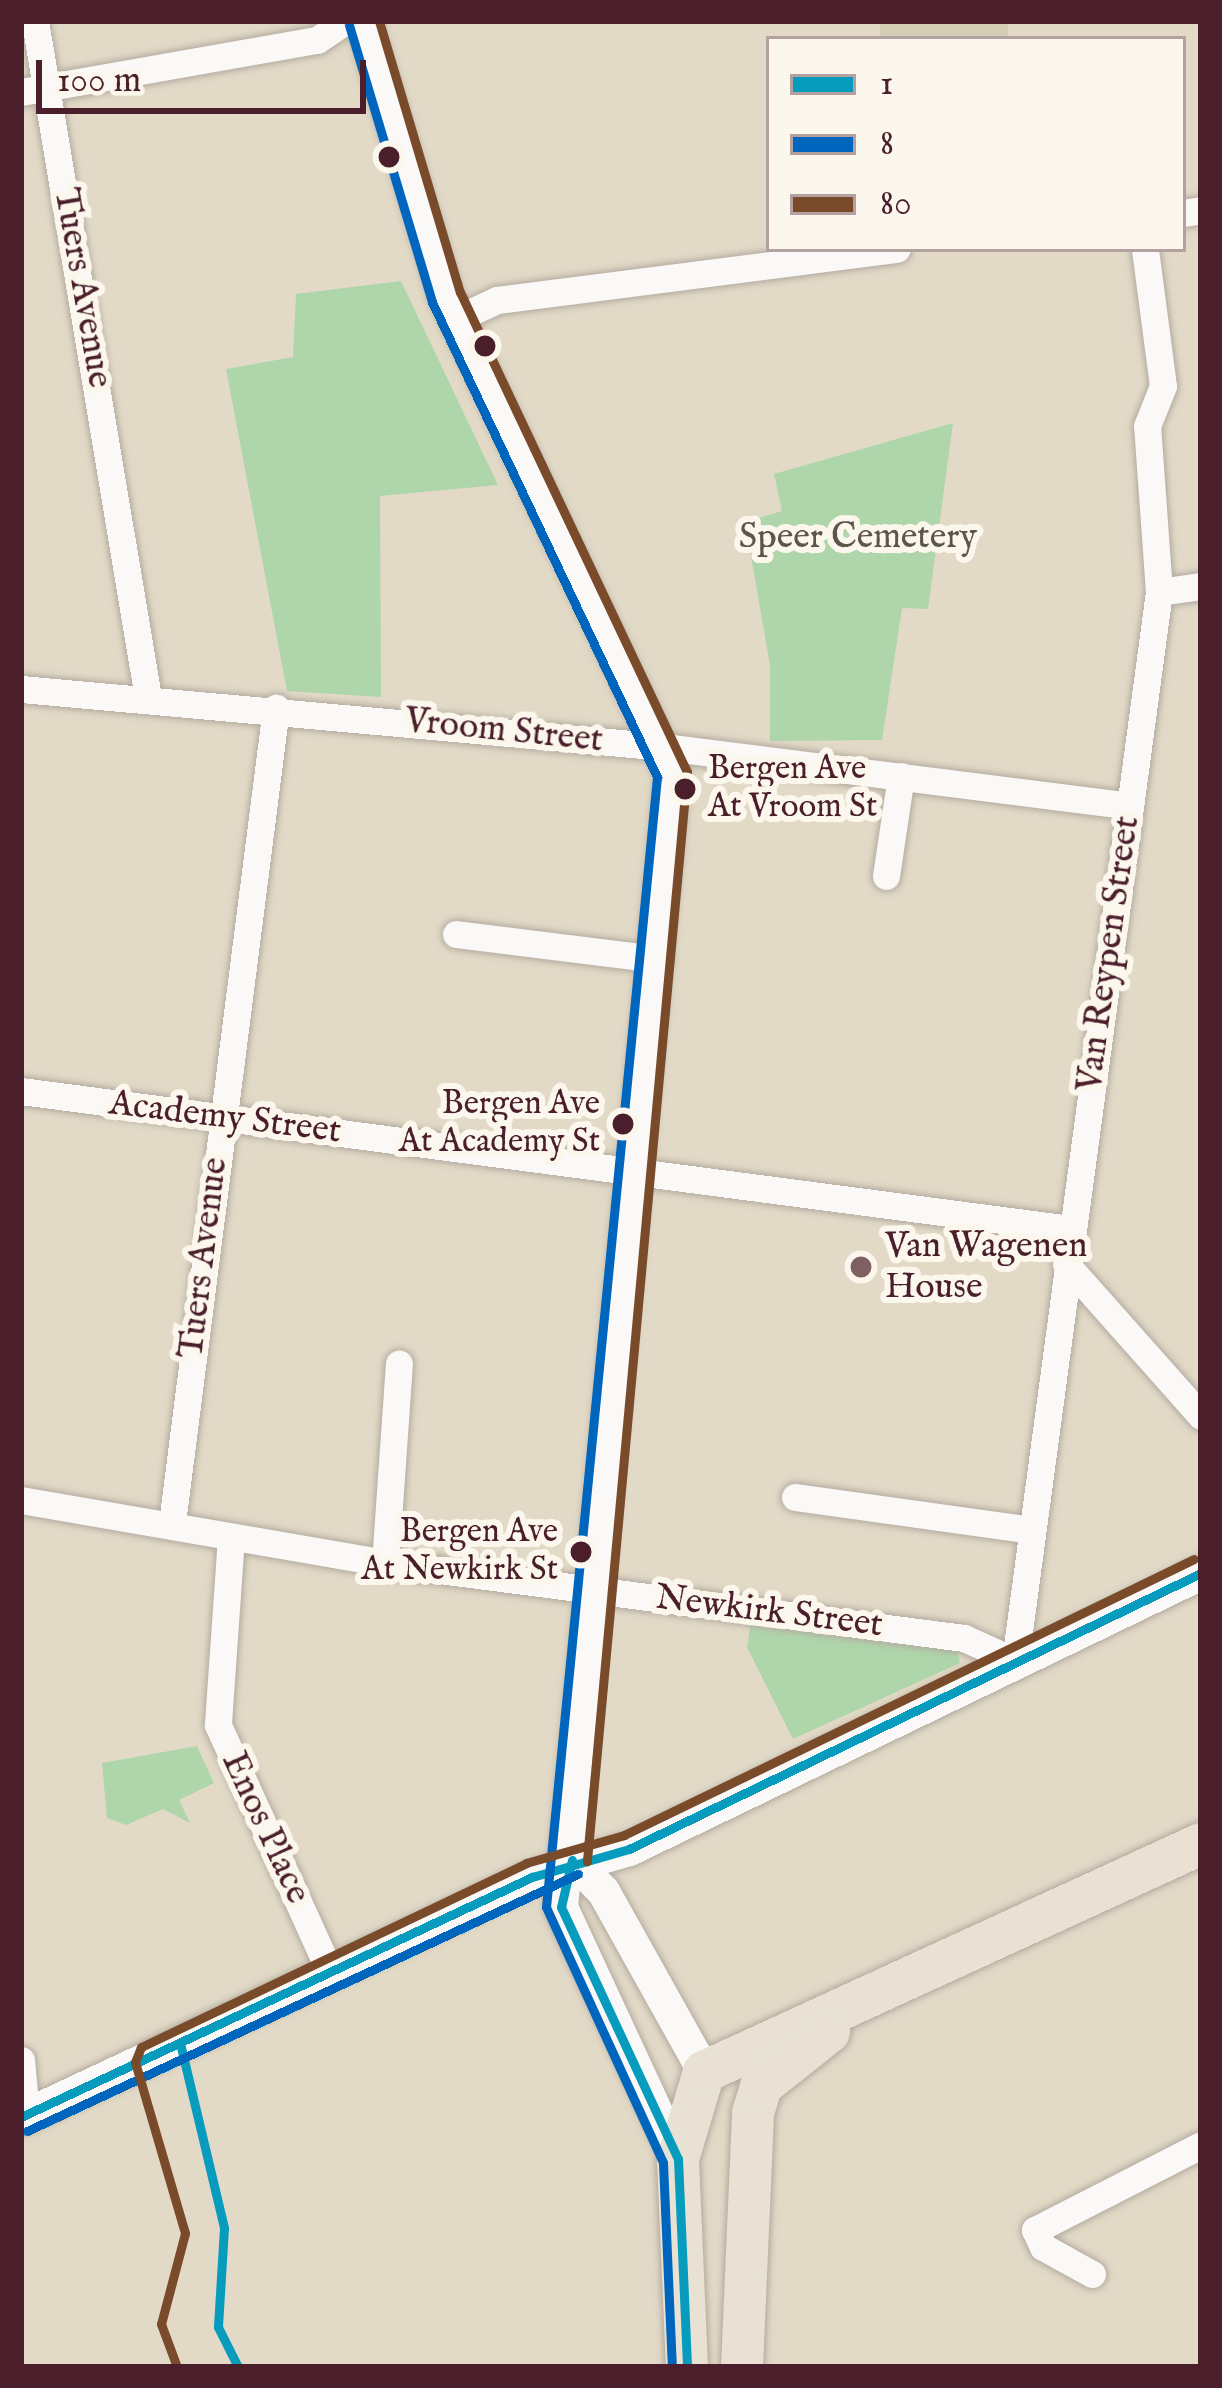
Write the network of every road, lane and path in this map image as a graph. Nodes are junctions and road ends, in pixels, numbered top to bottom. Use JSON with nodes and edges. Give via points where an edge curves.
{"nodes":[{"id":1,"x":34,"y":21,"type":"edge"},
{"id":2,"x":345,"y":21,"type":"edge"},
{"id":3,"x":363,"y":21,"type":"edge"},
{"id":4,"x":33,"y":90,"type":"edge"},
{"id":5,"x":873,"y":252,"type":"edge"},
{"id":6,"x":1145,"y":252,"type":"edge"},
{"id":7,"x":456,"y":319,"type":"junction"},
{"id":8,"x":1201,"y":586,"type":"edge"},
{"id":9,"x":1159,"y":592,"type":"junction"},
{"id":10,"x":21,"y":689,"type":"edge"},
{"id":11,"x":148,"y":698,"type":"junction"},
{"id":12,"x":276,"y":708,"type":"junction"},
{"id":13,"x":665,"y":747,"type":"junction"},
{"id":14,"x":901,"y":776,"type":"junction"},
{"id":15,"x":1129,"y":806,"type":"junction"},
{"id":16,"x":886,"y":876,"type":"dead end"},
{"id":17,"x":456,"y":934,"type":"dead end"},
{"id":18,"x":658,"y":959,"type":"junction"},
{"id":19,"x":21,"y":1091,"type":"edge"},
{"id":20,"x":220,"y":1119,"type":"junction"},
{"id":21,"x":634,"y":1166,"type":"junction"},
{"id":22,"x":1071,"y":1229,"type":"junction"},
{"id":23,"x":1066,"y":1264,"type":"junction"},
{"id":24,"x":399,"y":1363,"type":"dead end"},
{"id":25,"x":1201,"y":1415,"type":"edge"},
{"id":26,"x":796,"y":1497,"type":"dead end"},
{"id":27,"x":21,"y":1500,"type":"edge"},
{"id":28,"x":172,"y":1523,"type":"junction"},
{"id":29,"x":1027,"y":1528,"type":"junction"},
{"id":30,"x":231,"y":1537,"type":"junction"},
{"id":31,"x":385,"y":1563,"type":"junction"},
{"id":32,"x":1201,"y":1573,"type":"edge"},
{"id":33,"x":592,"y":1591,"type":"junction"},
{"id":34,"x":1015,"y":1660,"type":"junction"},
{"id":35,"x":1201,"y":1844,"type":"edge"},
{"id":36,"x":572,"y":1860,"type":"junction"},
{"id":37,"x":330,"y":1972,"type":"junction"},
{"id":38,"x":853,"y":2013,"type":"junction"},
{"id":39,"x":21,"y":2060,"type":"edge"},
{"id":40,"x":704,"y":2072,"type":"junction"},
{"id":41,"x":24,"y":2116,"type":"edge"},
{"id":42,"x":1201,"y":2145,"type":"edge"},
{"id":43,"x":678,"y":2159,"type":"junction"},
{"id":44,"x":1092,"y":2274,"type":"dead end"},
{"id":45,"x":741,"y":2363,"type":"edge"},
{"id":46,"x":687,"y":2367,"type":"edge"}],
"edges":[{"from":1,"to":4,"type":"street","name":"Tuers Avenue"},
{"from":2,"to":4,"type":"street","via":[[316,40]]},
{"from":3,"to":7,"type":"street"},
{"from":4,"to":11,"type":"street","name":"Tuers Avenue"},
{"from":5,"to":7,"type":"street","via":[[497,300]]},
{"from":6,"to":9,"type":"street","name":"Van Reypen Street","via":[[1163,386],[1147,426]]},
{"from":7,"to":13,"type":"street"},
{"from":8,"to":9,"type":"street"},
{"from":9,"to":15,"type":"street","name":"Van Reypen Street"},
{"from":10,"to":11,"type":"street","name":"Vroom Street"},
{"from":11,"to":12,"type":"street","name":"Vroom Street"},
{"from":12,"to":13,"type":"street","name":"Vroom Street"},
{"from":12,"to":20,"type":"street","name":"Tuers Avenue"},
{"from":13,"to":14,"type":"street","name":"Vroom Street"},
{"from":13,"to":18,"type":"street","via":[[672,774]]},
{"from":14,"to":15,"type":"street","name":"Vroom Street"},
{"from":14,"to":16,"type":"street"},
{"from":15,"to":22,"type":"street","name":"Van Reypen Street"},
{"from":17,"to":18,"type":"street"},
{"from":18,"to":21,"type":"street"},
{"from":19,"to":20,"type":"street","name":"Academy Street"},
{"from":20,"to":21,"type":"street","name":"Academy Street"},
{"from":20,"to":28,"type":"street","name":"Tuers Avenue"},
{"from":21,"to":22,"type":"street","name":"Academy Street"},
{"from":21,"to":33,"type":"street"},
{"from":22,"to":23,"type":"street","name":"Van Reypen Street"},
{"from":23,"to":25,"type":"street"},
{"from":23,"to":29,"type":"street","name":"Van Reypen Street"},
{"from":24,"to":31,"type":"street"},
{"from":26,"to":29,"type":"street"},
{"from":27,"to":28,"type":"street","name":"Newkirk Street"},
{"from":28,"to":30,"type":"street","name":"Newkirk Street"},
{"from":29,"to":34,"type":"street","name":"Van Reypen Street"},
{"from":30,"to":31,"type":"street","name":"Newkirk Street"},
{"from":30,"to":37,"type":"street","name":"Enos Place","via":[[218,1725]]},
{"from":31,"to":33,"type":"street","name":"Newkirk Street"},
{"from":32,"to":34,"type":"street"},
{"from":33,"to":34,"type":"street","name":"Newkirk Street","via":[[964,1638]]},
{"from":33,"to":36,"type":"street"},
{"from":34,"to":36,"type":"street","via":[[629,1849]]},
{"from":35,"to":38,"type":"main road"},
{"from":36,"to":37,"type":"street"},
{"from":36,"to":40,"type":"street","via":[[603,1891]]},
{"from":36,"to":43,"type":"street","via":[[561,1907]]},
{"from":37,"to":41,"type":"street"},
{"from":38,"to":40,"type":"main road"},
{"from":38,"to":45,"type":"main road","via":[[761,2086],[752,2113],[752,2308]]},
{"from":39,"to":41,"type":"street"},
{"from":40,"to":43,"type":"main road"},
{"from":40,"to":45,"type":"main road"},
{"from":42,"to":44,"type":"street","via":[[1035,2230],[1043,2247]]},
{"from":43,"to":46,"type":"main road"}]}
